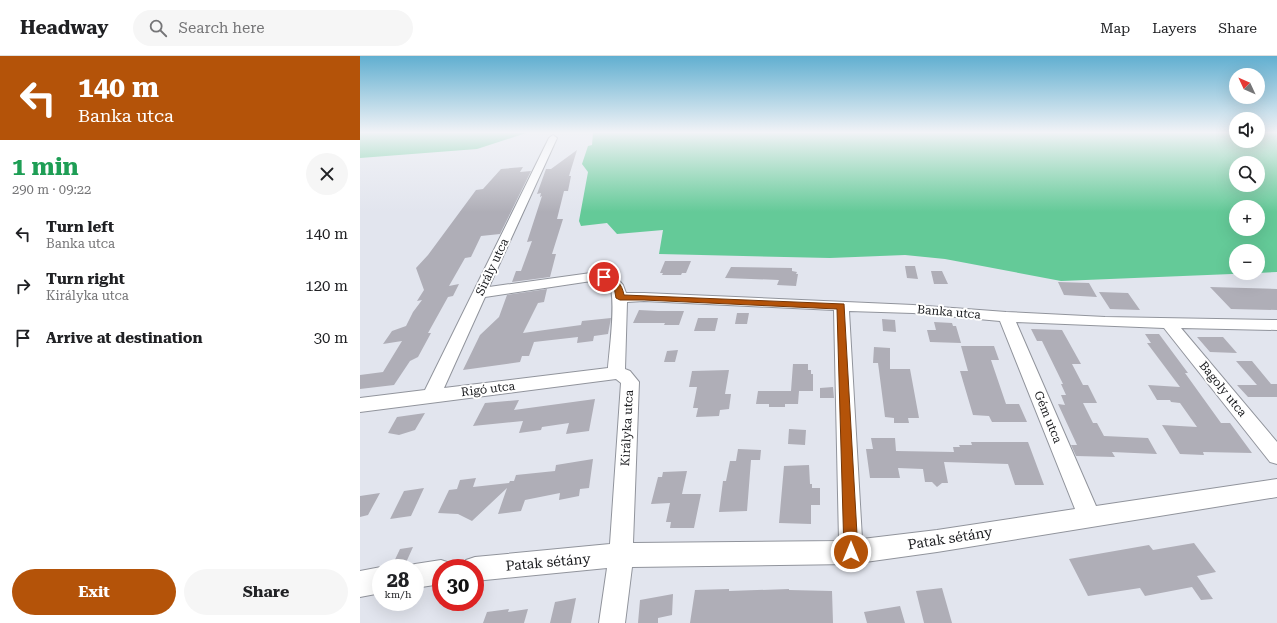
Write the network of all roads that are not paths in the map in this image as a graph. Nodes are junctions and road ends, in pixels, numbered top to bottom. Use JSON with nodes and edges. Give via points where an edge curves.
{"nodes":[{"id":1,"x":543,"y":159,"type":"edge"},
{"id":2,"x":480,"y":293,"type":"junction"},
{"id":3,"x":620,"y":298,"type":"junction"},
{"id":4,"x":841,"y":306,"type":"junction"},
{"id":5,"x":1006,"y":317,"type":"junction"},
{"id":6,"x":1168,"y":323,"type":"junction"},
{"id":7,"x":1277,"y":325,"type":"edge"},
{"id":8,"x":616,"y":373,"type":"junction"},
{"id":9,"x":431,"y":396,"type":"junction"},
{"id":10,"x":360,"y":405,"type":"edge"},
{"id":11,"x":1277,"y":456,"type":"edge"},
{"id":12,"x":1277,"y":488,"type":"edge"},
{"id":13,"x":1089,"y":516,"type":"junction"},
{"id":14,"x":851,"y":552,"type":"junction"},
{"id":15,"x":621,"y":555,"type":"junction"},
{"id":16,"x":484,"y":567,"type":"edge"},
{"id":17,"x":372,"y":582,"type":"edge"},
{"id":18,"x":360,"y":584,"type":"edge"},
{"id":19,"x":612,"y":623,"type":"edge"}],
"edges":[{"from":1,"to":2,"type":"street","name":"Sirály utca"},
{"from":2,"to":3,"type":"street","name":"Királyka utca","via":[[598,276],[618,286]]},
{"from":2,"to":9,"type":"street","name":"Sirály utca"},
{"from":3,"to":4,"type":"street","name":"Banka utca"},
{"from":3,"to":8,"type":"street","name":"Királyka utca"},
{"from":4,"to":5,"type":"street","name":"Banka utca"},
{"from":4,"to":14,"type":"street"},
{"from":5,"to":6,"type":"street","name":"Banka utca"},
{"from":5,"to":13,"type":"street","name":"Gém utca"},
{"from":6,"to":7,"type":"street","name":"Banka utca"},
{"from":6,"to":11,"type":"street","name":"Bagoly utca"},
{"from":8,"to":9,"type":"street","name":"Rigó utca"},
{"from":8,"to":15,"type":"street","name":"Királyka utca","via":[[624,375],[630,382]]},
{"from":9,"to":10,"type":"street","name":"Rigó utca"},
{"from":12,"to":13,"type":"street","name":"Patak sétány"},
{"from":13,"to":14,"type":"street","name":"Patak sétány"},
{"from":14,"to":15,"type":"street","name":"Patak sétány"},
{"from":15,"to":16,"type":"street","name":"Patak sétány"},
{"from":15,"to":19,"type":"street"},
{"from":17,"to":18,"type":"street"}]}
